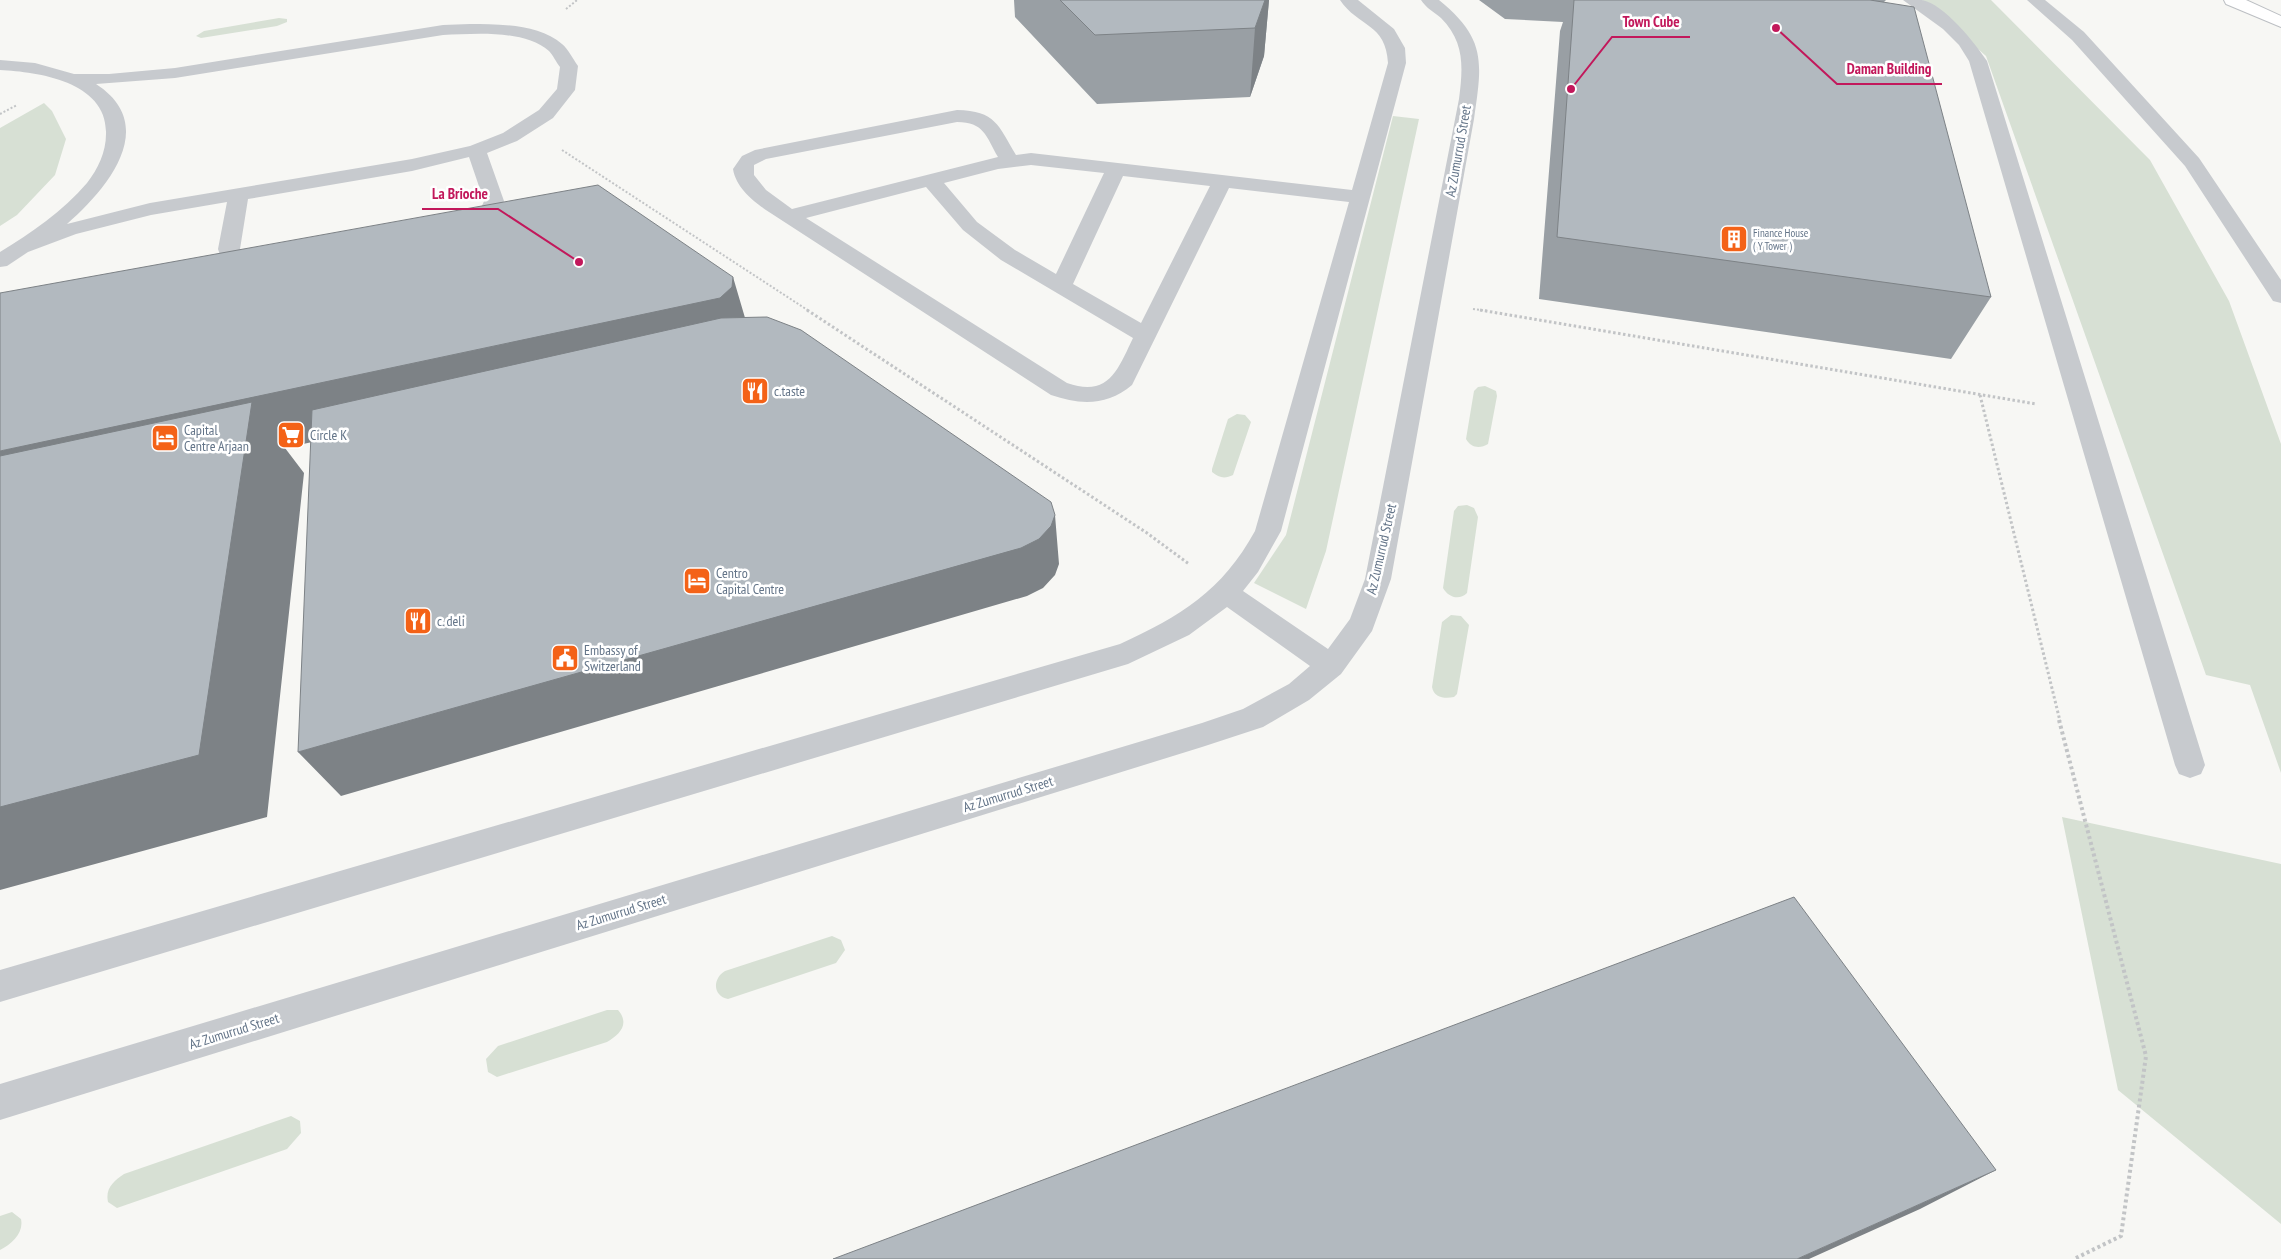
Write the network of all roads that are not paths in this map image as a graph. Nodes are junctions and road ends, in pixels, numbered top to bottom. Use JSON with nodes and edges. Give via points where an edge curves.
{"nodes":[{"id":1,"x":1348,"y":0,"type":"edge"},
{"id":2,"x":1429,"y":0,"type":"edge"},
{"id":3,"x":1911,"y":0,"type":"edge"},
{"id":4,"x":2035,"y":0,"type":"edge"},
{"id":5,"x":2232,"y":0,"type":"edge"},
{"id":6,"x":2281,"y":22,"type":"edge"},
{"id":7,"x":0,"y":65,"type":"edge"},
{"id":8,"x":74,"y":79,"type":"junction"},
{"id":9,"x":476,"y":150,"type":"junction"},
{"id":10,"x":1009,"y":160,"type":"junction"},
{"id":11,"x":1116,"y":169,"type":"junction"},
{"id":12,"x":932,"y":180,"type":"junction"},
{"id":13,"x":1222,"y":181,"type":"junction"},
{"id":14,"x":239,"y":194,"type":"junction"},
{"id":15,"x":1359,"y":197,"type":"junction"},
{"id":16,"x":790,"y":216,"type":"junction"},
{"id":17,"x":444,"y":232,"type":"edge"},
{"id":18,"x":24,"y":247,"type":"junction"},
{"id":19,"x":0,"y":261,"type":"edge"},
{"id":20,"x":274,"y":267,"type":"edge"},
{"id":21,"x":1061,"y":286,"type":"junction"},
{"id":22,"x":2281,"y":296,"type":"edge"},
{"id":23,"x":1146,"y":336,"type":"junction"},
{"id":24,"x":1225,"y":592,"type":"junction"},
{"id":25,"x":1331,"y":666,"type":"junction"},
{"id":26,"x":2190,"y":765,"type":"dead end"},
{"id":27,"x":0,"y":986,"type":"edge"},
{"id":28,"x":0,"y":1102,"type":"edge"}],
"edges":[{"from":1,"to":15,"type":"street","via":[[1388,33],[1396,48],[1396,63]]},
{"from":2,"to":25,"type":"street","name":"Az Zumurrud Street","via":[[1449,15],[1470,46],[1473,63],[1465,119],[1378,578],[1362,623]]},
{"from":3,"to":26,"type":"street","via":[[1950,25],[1968,43],[1978,61]]},
{"from":4,"to":22,"type":"street","via":[[2078,36],[2192,162]]},
{"from":5,"to":6,"type":"main road"},
{"from":7,"to":8,"type":"street","via":[[40,69]]},
{"from":8,"to":9,"type":"street","via":[[166,74],[426,33],[488,28],[527,34],[555,47],[569,66],[566,90],[546,114],[510,137]]},
{"from":8,"to":18,"type":"street","via":[[99,94],[114,113],[118,136],[110,163],[88,193]]},
{"from":9,"to":14,"type":"street","via":[[412,165]]},
{"from":9,"to":17,"type":"street","via":[[494,201],[492,210],[474,224]]},
{"from":10,"to":11,"type":"street","via":[[1032,159]]},
{"from":10,"to":12,"type":"street"},
{"from":10,"to":16,"type":"street","via":[[984,120],[962,116],[773,151],[744,164],[744,179],[768,203]]},
{"from":11,"to":13,"type":"street"},
{"from":11,"to":21,"type":"street"},
{"from":12,"to":16,"type":"street"},
{"from":12,"to":21,"type":"street","via":[[970,226],[1008,255]]},
{"from":13,"to":15,"type":"street"},
{"from":13,"to":23,"type":"street"},
{"from":14,"to":18,"type":"street","via":[[110,219]]},
{"from":14,"to":20,"type":"street","via":[[229,249],[231,258],[237,265],[249,268]]},
{"from":15,"to":24,"type":"street","via":[[1268,531],[1249,565]]},
{"from":16,"to":23,"type":"street","via":[[1059,389],[1072,394],[1103,394],[1115,388],[1124,380]]},
{"from":18,"to":19,"type":"street"},
{"from":21,"to":23,"type":"street"},
{"from":24,"to":25,"type":"street"},
{"from":24,"to":27,"type":"street","via":[[1201,614],[1128,653]]},
{"from":25,"to":28,"type":"street","name":"Az Zumurrud Street","via":[[1299,692],[1253,718],[1202,735]]}]}
